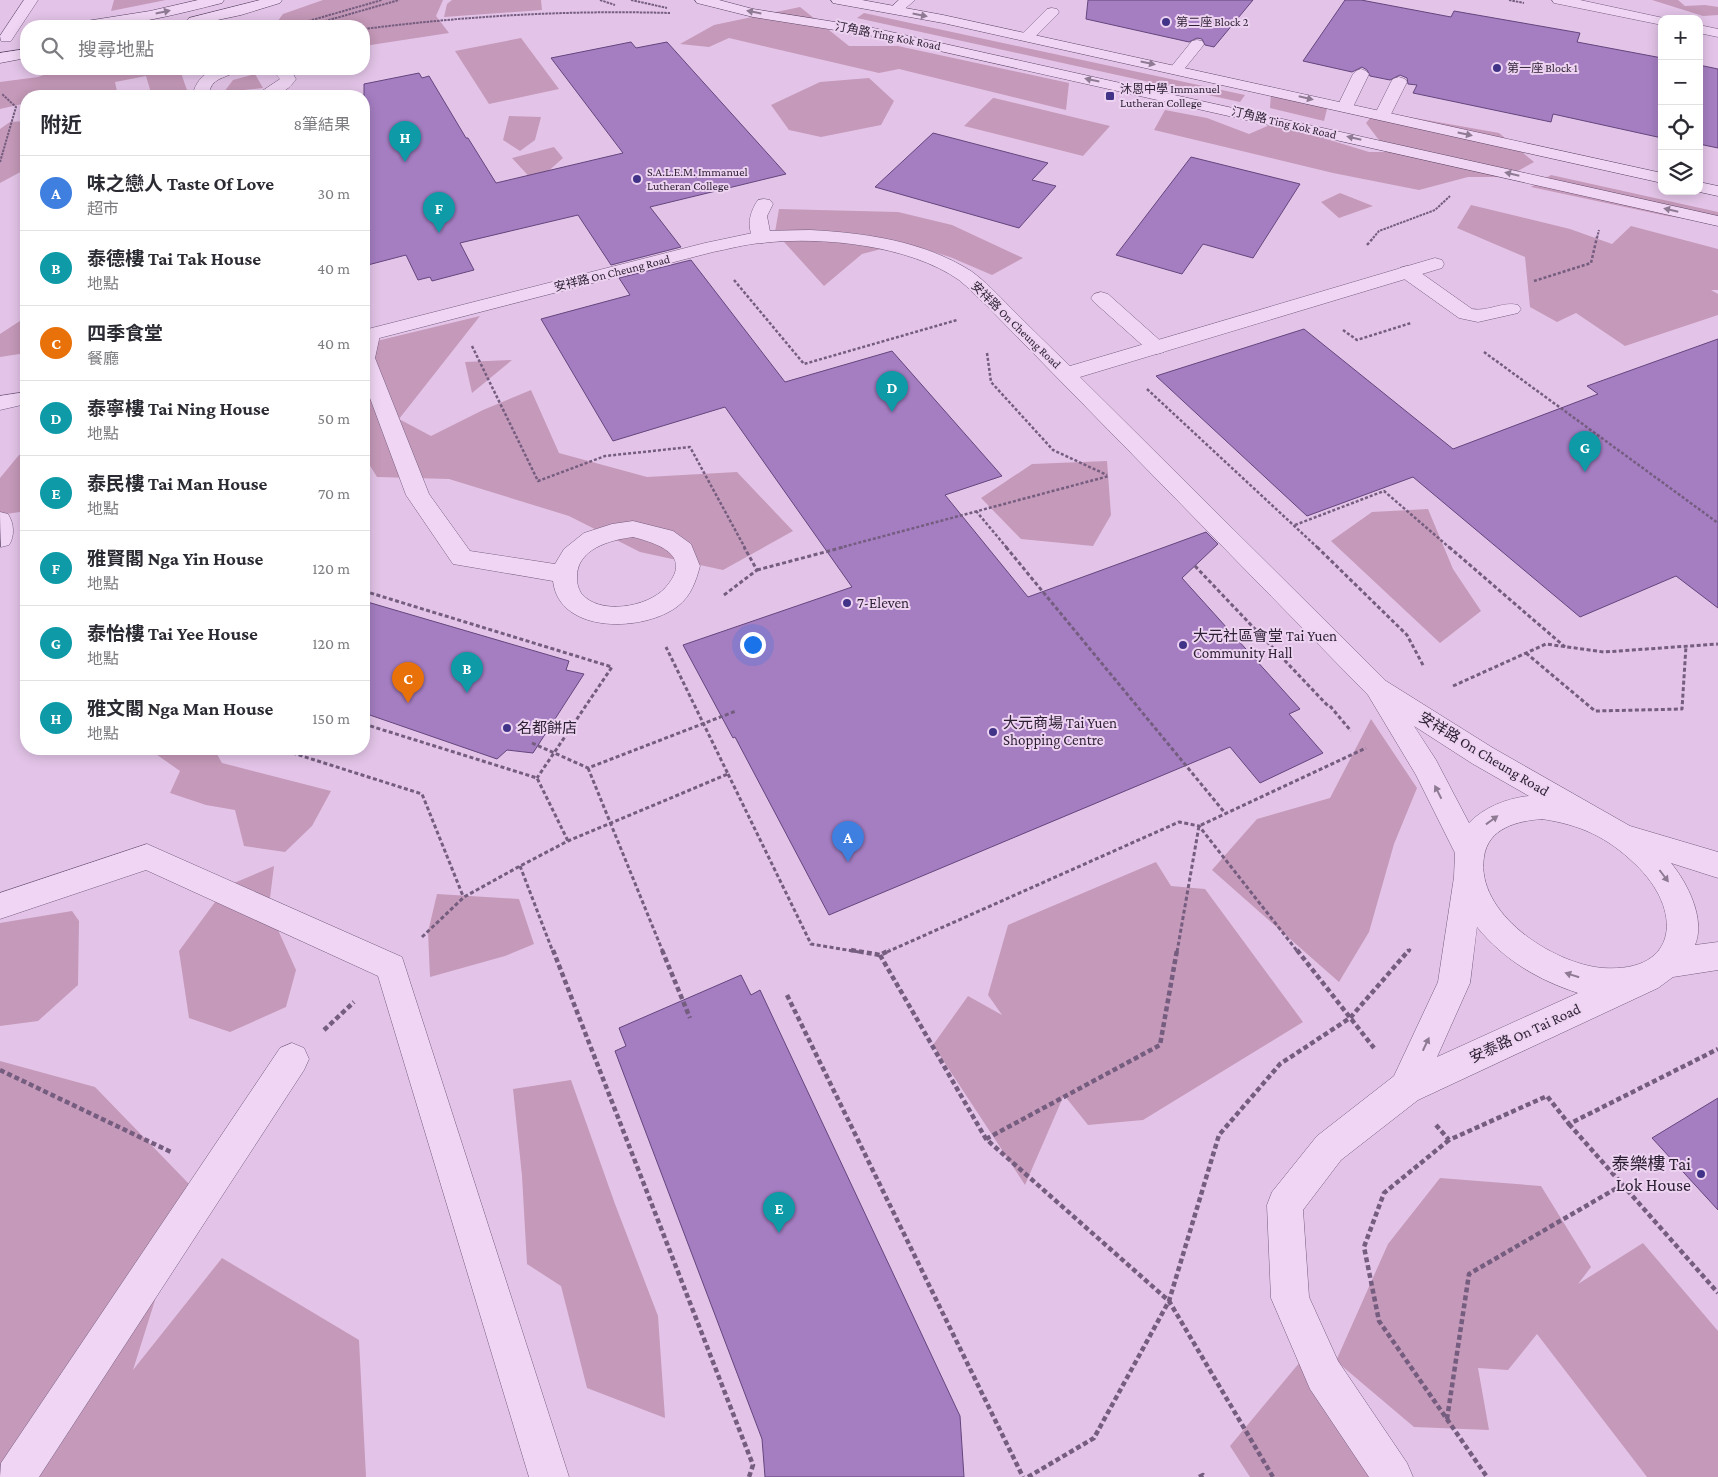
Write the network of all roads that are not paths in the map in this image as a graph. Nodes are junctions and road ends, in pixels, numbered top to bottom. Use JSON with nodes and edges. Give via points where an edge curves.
{"nodes":[{"id":1,"x":31,"y":0,"type":"edge"},
{"id":2,"x":217,"y":0,"type":"edge"},
{"id":3,"x":275,"y":0,"type":"edge"},
{"id":4,"x":702,"y":0,"type":"edge"},
{"id":5,"x":838,"y":0,"type":"edge"},
{"id":6,"x":908,"y":0,"type":"edge"},
{"id":7,"x":1558,"y":0,"type":"edge"},
{"id":8,"x":895,"y":10,"type":"junction"},
{"id":9,"x":1052,"y":12,"type":"dead end"},
{"id":10,"x":118,"y":20,"type":"edge"},
{"id":11,"x":199,"y":20,"type":"edge"},
{"id":12,"x":1658,"y":20,"type":"edge"},
{"id":13,"x":1703,"y":30,"type":"edge"},
{"id":14,"x":1718,"y":32,"type":"edge"},
{"id":15,"x":20,"y":36,"type":"edge"},
{"id":16,"x":1027,"y":38,"type":"junction"},
{"id":17,"x":3,"y":39,"type":"edge"},
{"id":18,"x":1197,"y":44,"type":"dead end"},
{"id":19,"x":20,"y":55,"type":"edge"},
{"id":20,"x":0,"y":58,"type":"edge"},
{"id":21,"x":1176,"y":70,"type":"junction"},
{"id":22,"x":1362,"y":74,"type":"dead end"},
{"id":23,"x":214,"y":75,"type":"edge"},
{"id":24,"x":287,"y":75,"type":"edge"},
{"id":25,"x":1399,"y":82,"type":"dead end"},
{"id":26,"x":202,"y":90,"type":"edge"},
{"id":27,"x":275,"y":90,"type":"edge"},
{"id":28,"x":1345,"y":107,"type":"junction"},
{"id":29,"x":1382,"y":116,"type":"junction"},
{"id":30,"x":1658,"y":177,"type":"edge"},
{"id":31,"x":1703,"y":188,"type":"edge"},
{"id":32,"x":1718,"y":191,"type":"edge"},
{"id":33,"x":764,"y":204,"type":"dead end"},
{"id":34,"x":1718,"y":221,"type":"edge"},
{"id":35,"x":762,"y":237,"type":"junction"},
{"id":36,"x":1435,"y":264,"type":"dead end"},
{"id":37,"x":1406,"y":272,"type":"junction"},
{"id":38,"x":1101,"y":298,"type":"dead end"},
{"id":39,"x":1511,"y":309,"type":"dead end"},
{"id":40,"x":370,"y":334,"type":"edge"},
{"id":41,"x":1156,"y":348,"type":"junction"},
{"id":42,"x":370,"y":371,"type":"edge"},
{"id":43,"x":1067,"y":374,"type":"junction"},
{"id":44,"x":20,"y":399,"type":"edge"},
{"id":45,"x":0,"y":403,"type":"edge"},
{"id":46,"x":564,"y":574,"type":"junction"},
{"id":47,"x":1377,"y":688,"type":"junction"},
{"id":48,"x":1593,"y":819,"type":"junction"},
{"id":49,"x":1624,"y":836,"type":"junction"},
{"id":50,"x":1468,"y":865,"type":"junction"},
{"id":51,"x":1718,"y":865,"type":"edge"},
{"id":52,"x":0,"y":906,"type":"edge"},
{"id":53,"x":1718,"y":956,"type":"edge"},
{"id":54,"x":1656,"y":971,"type":"junction"},
{"id":55,"x":292,"y":1059,"type":"road end"},
{"id":56,"x":1406,"y":1088,"type":"junction"},
{"id":57,"x":15,"y":1477,"type":"edge"},
{"id":58,"x":549,"y":1477,"type":"edge"},
{"id":59,"x":1393,"y":1477,"type":"edge"}],
"edges":[{"from":1,"to":17,"type":"street"},
{"from":10,"to":2,"type":"street","one_way":true},
{"from":3,"to":11,"type":"street"},
{"from":34,"to":4,"type":"street","name":"汀角路 Ting Kok Road","one_way":true,"via":[[873,32]]},
{"from":5,"to":8,"type":"street","name":"汀角路 Ting Kok Road"},
{"from":6,"to":8,"type":"street"},
{"from":7,"to":12,"type":"street"},
{"from":8,"to":16,"type":"street","name":"汀角路 Ting Kok Road","one_way":true},
{"from":9,"to":16,"type":"street"},
{"from":13,"to":14,"type":"street"},
{"from":15,"to":17,"type":"street"},
{"from":16,"to":21,"type":"street","name":"汀角路 Ting Kok Road","one_way":true},
{"from":18,"to":21,"type":"street"},
{"from":19,"to":20,"type":"street"},
{"from":21,"to":28,"type":"street","name":"汀角路 Ting Kok Road","one_way":true},
{"from":22,"to":28,"type":"street"},
{"from":23,"to":26,"type":"street","via":[[203,84]]},
{"from":24,"to":27,"type":"street","via":[[284,85]]},
{"from":25,"to":29,"type":"street"},
{"from":28,"to":29,"type":"street","name":"汀角路 Ting Kok Road"},
{"from":29,"to":30,"type":"street","name":"汀角路 Ting Kok Road","one_way":true},
{"from":31,"to":32,"type":"street"},
{"from":33,"to":35,"type":"street","via":[[758,216]]},
{"from":35,"to":40,"type":"street","name":"安祥路 On Cheung Road"},
{"from":35,"to":43,"type":"street","name":"安祥路 On Cheung Road","via":[[850,238],[899,247],[932,259],[965,276]]},
{"from":36,"to":37,"type":"street"},
{"from":37,"to":39,"type":"street","via":[[1466,314],[1478,316]]},
{"from":37,"to":41,"type":"street"},
{"from":38,"to":41,"type":"street"},
{"from":41,"to":43,"type":"street"},
{"from":42,"to":46,"type":"street","via":[[418,495],[462,558]]},
{"from":43,"to":47,"type":"street","name":"安祥路 On Cheung Road"},
{"from":44,"to":45,"type":"street"},
{"from":46,"to":46,"type":"street","via":[[569,560],[580,547],[613,531],[652,531],[669,537],[681,547],[688,560],[688,574],[681,589],[651,611],[630,616],[608,616],[590,611],[574,601],[566,589]]},
{"from":47,"to":48,"type":"street","name":"安祥路 On Cheung Road","via":[[1482,756]]},
{"from":50,"to":47,"type":"street","name":"安祥路 On Cheung Road","one_way":true,"via":[[1426,768]]},
{"from":48,"to":49,"type":"street","name":"安祥路 On Cheung Road"},
{"from":50,"to":48,"type":"street","name":"安祥路 On Cheung Road","one_way":true,"via":[[1480,829],[1501,814],[1528,807],[1560,809]]},
{"from":49,"to":51,"type":"street","name":"安祥路 On Cheung Road"},
{"from":49,"to":54,"type":"street","name":"安祥路 On Cheung Road","one_way":true,"via":[[1651,858],[1672,886],[1682,914],[1681,941]]},
{"from":54,"to":50,"type":"street","name":"安祥路 On Cheung Road","one_way":true,"via":[[1610,983],[1574,977],[1538,961],[1505,938],[1481,909]]},
{"from":56,"to":50,"type":"street","name":"安泰路 On Tai Road","one_way":true,"via":[[1454,983]]},
{"from":52,"to":58,"type":"street","via":[[147,857],[391,968]]},
{"from":53,"to":54,"type":"street","name":"安祥路 On Cheung Road"},
{"from":54,"to":56,"type":"street","name":"安泰路 On Tai Road"},
{"from":55,"to":57,"type":"street"},
{"from":56,"to":59,"type":"street","name":"安泰路 On Tai Road","via":[[1329,1148],[1285,1205],[1290,1298],[1324,1375]]}]}
